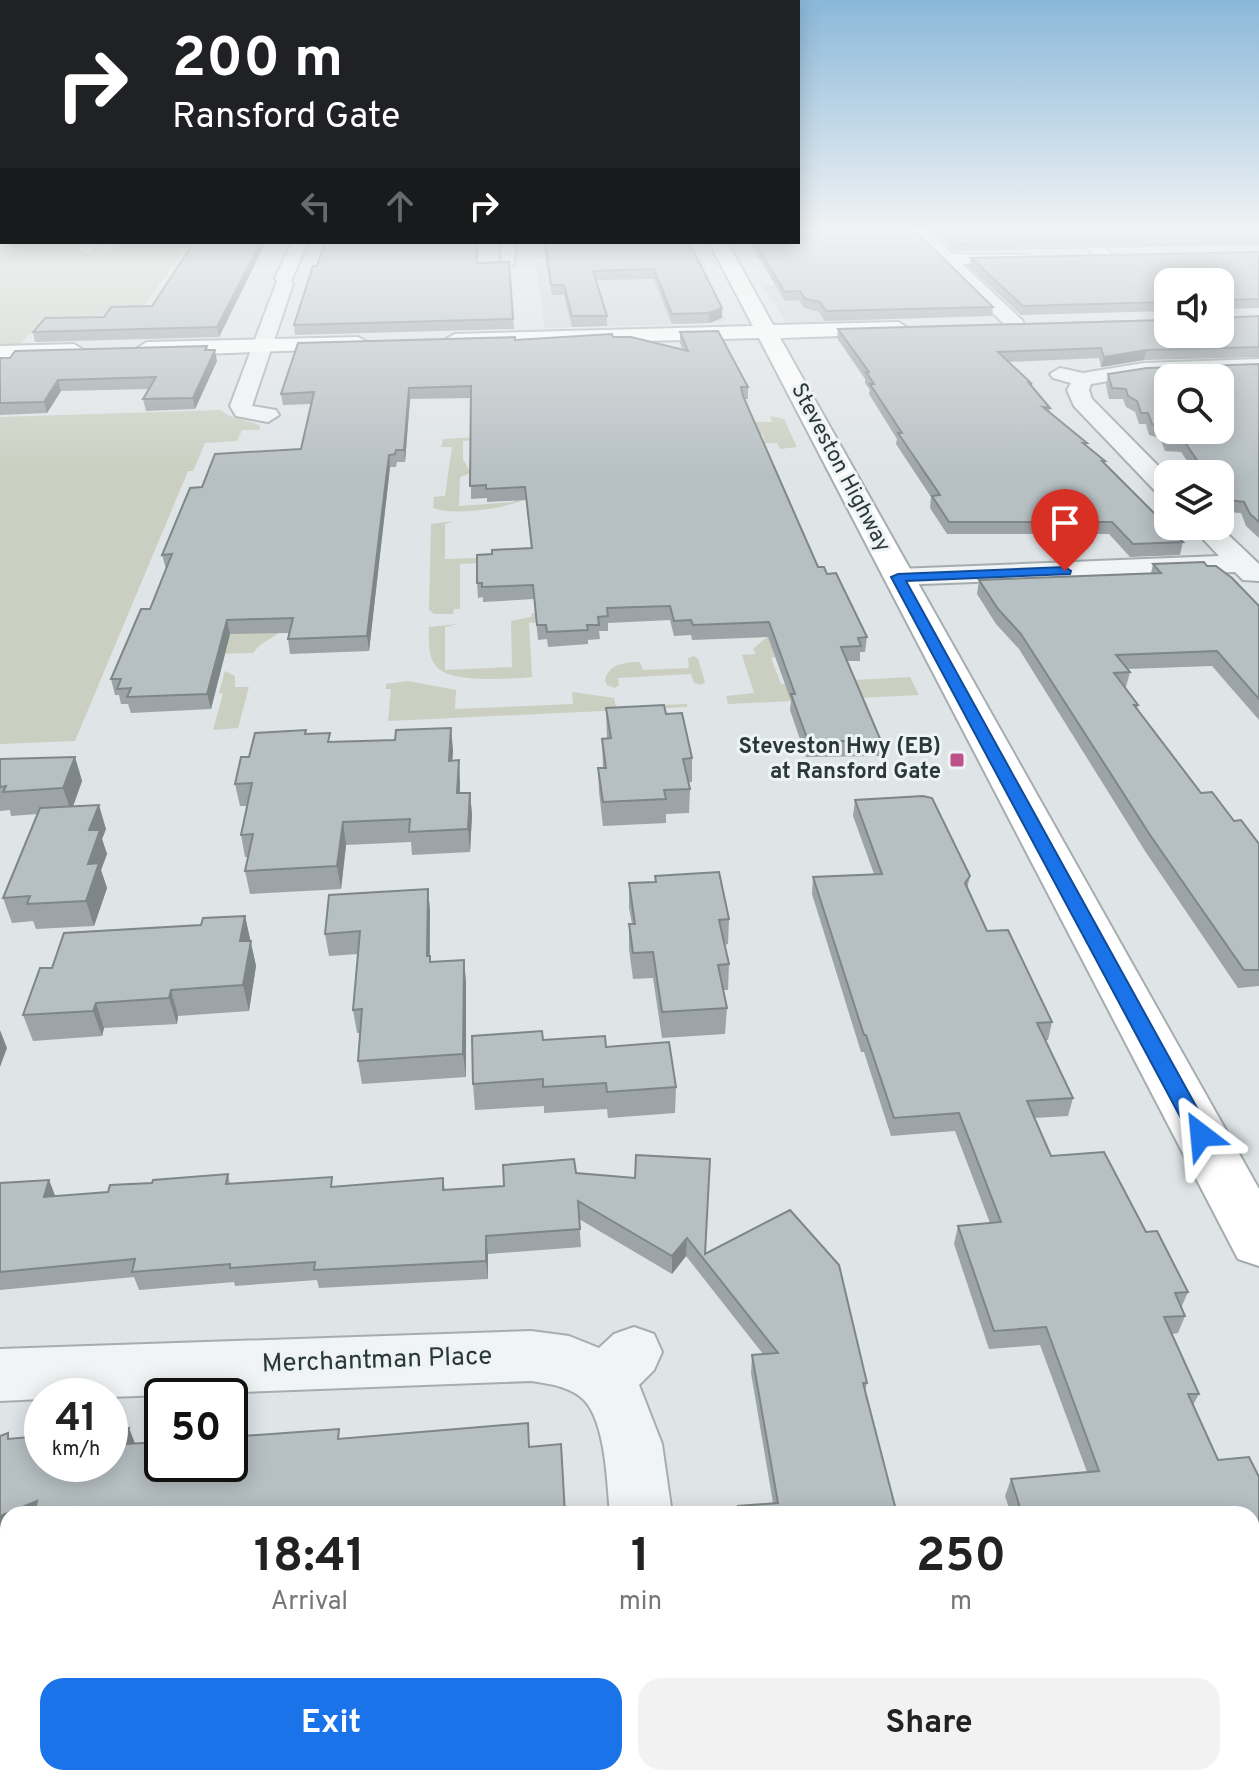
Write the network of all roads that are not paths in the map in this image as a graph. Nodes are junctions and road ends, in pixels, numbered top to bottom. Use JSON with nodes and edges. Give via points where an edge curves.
{"nodes":[{"id":1,"x":273,"y":310,"type":"edge"},
{"id":2,"x":756,"y":310,"type":"edge"},
{"id":3,"x":1007,"y":310,"type":"edge"},
{"id":4,"x":1022,"y":324,"type":"joint"},
{"id":5,"x":984,"y":325,"type":"edge"},
{"id":6,"x":923,"y":327,"type":"edge"},
{"id":7,"x":767,"y":331,"type":"junction"},
{"id":8,"x":440,"y":340,"type":"edge"},
{"id":9,"x":378,"y":342,"type":"edge"},
{"id":10,"x":261,"y":345,"type":"junction"},
{"id":11,"x":94,"y":350,"type":"edge"},
{"id":12,"x":125,"y":350,"type":"edge"},
{"id":13,"x":0,"y":353,"type":"edge"},
{"id":14,"x":1257,"y":367,"type":"edge"},
{"id":15,"x":268,"y":415,"type":"dead end"},
{"id":16,"x":1154,"y":476,"type":"edge"},
{"id":17,"x":1219,"y":540,"type":"edge"},
{"id":18,"x":1251,"y":571,"type":"edge"},
{"id":19,"x":898,"y":577,"type":"junction"},
{"id":20,"x":1259,"y":1242,"type":"edge"},
{"id":21,"x":0,"y":1375,"type":"edge"},
{"id":22,"x":640,"y":1506,"type":"edge"}],
"edges":[{"from":1,"to":10,"type":"street"},
{"from":2,"to":7,"type":"main road","name":"Steveston Highway"},
{"from":3,"to":4,"type":"street"},
{"from":4,"to":5,"type":"main road"},
{"from":6,"to":7,"type":"main road"},
{"from":7,"to":8,"type":"main road"},
{"from":7,"to":19,"type":"main road","name":"Steveston Highway"},
{"from":9,"to":10,"type":"main road"},
{"from":10,"to":12,"type":"main road"},
{"from":10,"to":15,"type":"street","via":[[241,406]]},
{"from":11,"to":13,"type":"main road"},
{"from":14,"to":16,"type":"street","via":[[1144,369],[1071,377],[1082,401]]},
{"from":17,"to":18,"type":"street"},
{"from":18,"to":19,"type":"street"},
{"from":19,"to":20,"type":"main road","name":"Steveston Highway"},
{"from":21,"to":22,"type":"street","name":"Merchantman Place","via":[[531,1356],[619,1367],[617,1399],[634,1448]]}]}
